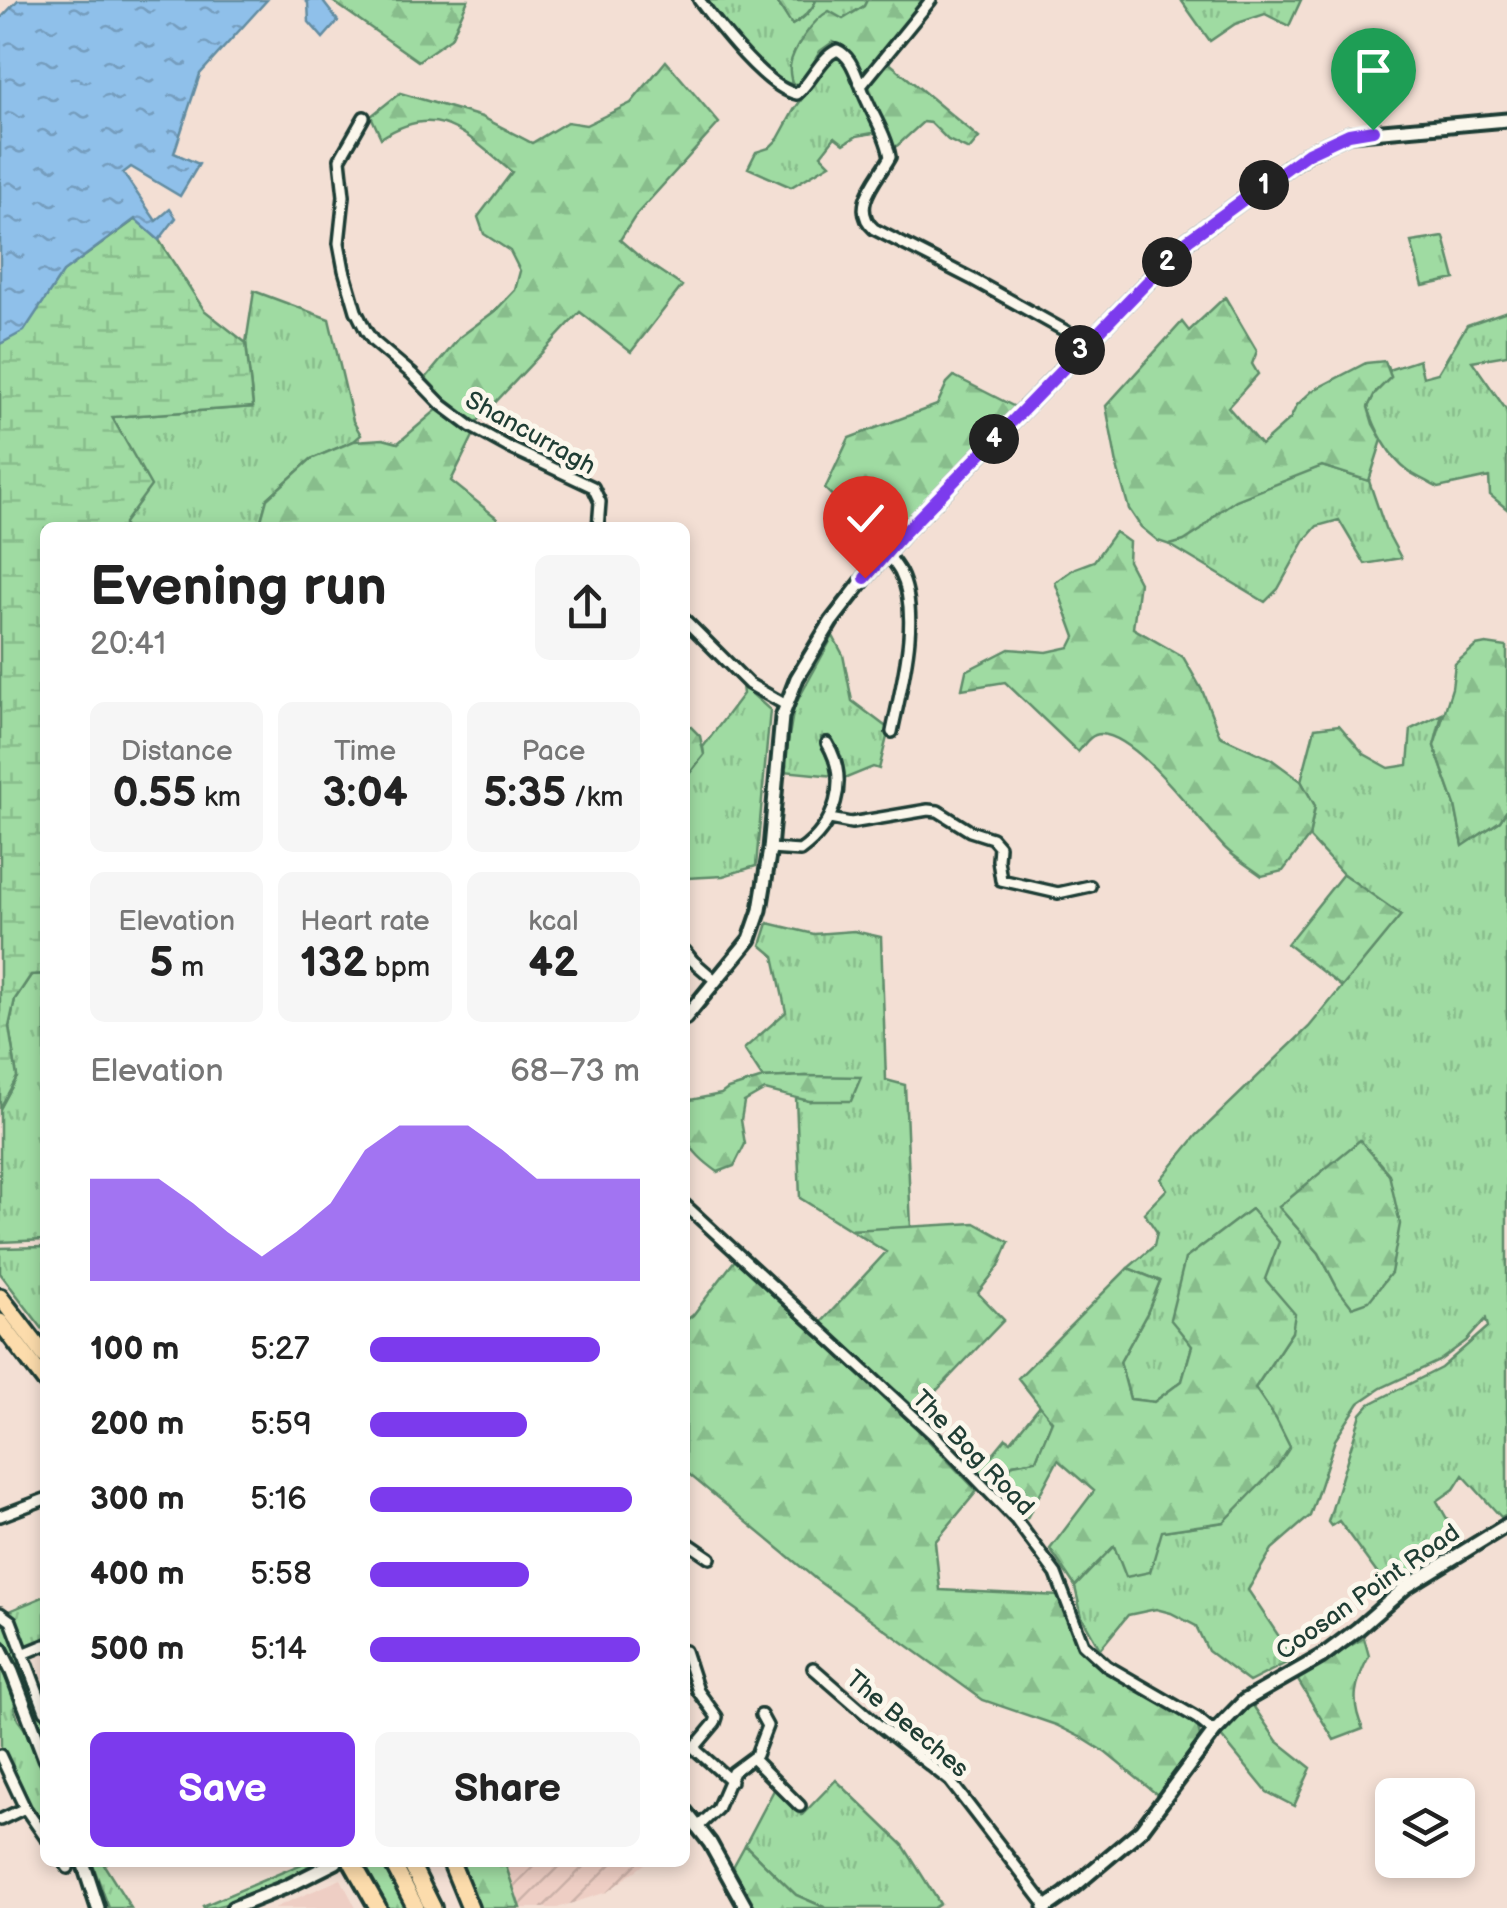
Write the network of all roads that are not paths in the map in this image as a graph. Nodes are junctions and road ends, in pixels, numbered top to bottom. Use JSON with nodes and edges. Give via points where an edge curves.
{"nodes":[{"id":1,"x":699,"y":0,"type":"edge"},
{"id":2,"x":931,"y":0,"type":"edge"},
{"id":3,"x":860,"y":86,"type":"junction"},
{"id":4,"x":364,"y":117,"type":"dead end"},
{"id":5,"x":1507,"y":120,"type":"edge"},
{"id":6,"x":1087,"y":343,"type":"junction"},
{"id":7,"x":598,"y":522,"type":"edge"},
{"id":8,"x":886,"y":552,"type":"junction"},
{"id":9,"x":690,"y":625,"type":"edge"},
{"id":10,"x":786,"y":704,"type":"junction"},
{"id":11,"x":892,"y":732,"type":"dead end"},
{"id":12,"x":828,"y":743,"type":"dead end"},
{"id":13,"x":830,"y":820,"type":"junction"},
{"id":14,"x":770,"y":849,"type":"junction"},
{"id":15,"x":1090,"y":886,"type":"dead end"},
{"id":16,"x":690,"y":958,"type":"edge"},
{"id":17,"x":716,"y":981,"type":"junction"},
{"id":18,"x":690,"y":1012,"type":"edge"},
{"id":19,"x":690,"y":1210,"type":"edge"},
{"id":20,"x":0,"y":1297,"type":"edge"},
{"id":21,"x":0,"y":1322,"type":"edge"},
{"id":22,"x":40,"y":1349,"type":"edge"},
{"id":23,"x":40,"y":1375,"type":"edge"},
{"id":24,"x":40,"y":1502,"type":"edge"},
{"id":25,"x":0,"y":1516,"type":"edge"},
{"id":26,"x":1507,"y":1524,"type":"edge"},
{"id":27,"x":690,"y":1544,"type":"edge"},
{"id":28,"x":710,"y":1558,"type":"dead end"},
{"id":29,"x":0,"y":1612,"type":"edge"},
{"id":30,"x":40,"y":1647,"type":"edge"},
{"id":31,"x":23,"y":1654,"type":"junction"},
{"id":32,"x":2,"y":1656,"type":"edge"},
{"id":33,"x":690,"y":1666,"type":"edge"},
{"id":34,"x":813,"y":1668,"type":"dead end"},
{"id":35,"x":697,"y":1689,"type":"junction"},
{"id":36,"x":690,"y":1691,"type":"edge"},
{"id":37,"x":40,"y":1698,"type":"edge"},
{"id":38,"x":761,"y":1715,"type":"dead end"},
{"id":39,"x":1214,"y":1732,"type":"junction"},
{"id":40,"x":40,"y":1747,"type":"edge"},
{"id":41,"x":0,"y":1754,"type":"edge"},
{"id":42,"x":752,"y":1758,"type":"junction"},
{"id":43,"x":731,"y":1780,"type":"junction"},
{"id":44,"x":800,"y":1806,"type":"dead end"},
{"id":45,"x":25,"y":1808,"type":"junction"},
{"id":46,"x":690,"y":1817,"type":"edge"},
{"id":47,"x":0,"y":1820,"type":"edge"},
{"id":48,"x":698,"y":1827,"type":"junction"},
{"id":49,"x":40,"y":1830,"type":"edge"},
{"id":50,"x":85,"y":1867,"type":"edge"},
{"id":51,"x":326,"y":1867,"type":"edge"},
{"id":52,"x":355,"y":1867,"type":"edge"},
{"id":53,"x":404,"y":1867,"type":"edge"},
{"id":54,"x":404,"y":1867,"type":"edge"},
{"id":55,"x":453,"y":1867,"type":"edge"},
{"id":56,"x":99,"y":1906,"type":"edge"},
{"id":57,"x":233,"y":1908,"type":"edge"},
{"id":58,"x":378,"y":1908,"type":"edge"},
{"id":59,"x":416,"y":1908,"type":"edge"},
{"id":60,"x":433,"y":1908,"type":"edge"},
{"id":61,"x":470,"y":1908,"type":"edge"},
{"id":62,"x":746,"y":1908,"type":"edge"},
{"id":63,"x":1046,"y":1908,"type":"edge"}],
"edges":[{"from":1,"to":3,"type":"street","via":[[744,54],[788,92],[798,94],[837,50],[850,61]]},
{"from":2,"to":3,"type":"street"},
{"from":3,"to":6,"type":"street","via":[[890,157],[866,196],[865,222]]},
{"from":4,"to":7,"type":"street","name":"Shancurragh","via":[[340,164],[340,250],[363,326],[456,416],[593,487]]},
{"from":5,"to":6,"type":"street","via":[[1349,134],[1308,153],[1188,240]]},
{"from":6,"to":8,"type":"street"},
{"from":8,"to":10,"type":"street","via":[[832,622]]},
{"from":8,"to":11,"type":"street","via":[[910,607]]},
{"from":9,"to":10,"type":"street","via":[[749,684]]},
{"from":10,"to":14,"type":"street"},
{"from":12,"to":13,"type":"street","via":[[839,772]]},
{"from":13,"to":14,"type":"street","via":[[800,851]]},
{"from":13,"to":15,"type":"street","via":[[938,811],[992,838],[1001,880],[1058,893]]},
{"from":14,"to":17,"type":"street","via":[[750,939]]},
{"from":16,"to":17,"type":"street"},
{"from":17,"to":18,"type":"street"},
{"from":19,"to":39,"type":"street","name":"The Bog Road","via":[[1016,1520],[1056,1574],[1083,1644]]},
{"from":20,"to":22,"type":"highway"},
{"from":21,"to":23,"type":"highway"},
{"from":24,"to":25,"type":"street"},
{"from":26,"to":39,"type":"street","name":"Coosan Point Road","via":[[1406,1587],[1320,1657],[1244,1701]]},
{"from":27,"to":28,"type":"street"},
{"from":29,"to":31,"type":"street","via":[[11,1621]]},
{"from":30,"to":31,"type":"street"},
{"from":31,"to":37,"type":"street"},
{"from":32,"to":40,"type":"street"},
{"from":33,"to":35,"type":"street"},
{"from":34,"to":63,"type":"street","name":"The Beeches","via":[[954,1785]]},
{"from":35,"to":36,"type":"street"},
{"from":35,"to":43,"type":"street","via":[[717,1717],[691,1745]]},
{"from":38,"to":42,"type":"street","via":[[767,1729]]},
{"from":39,"to":63,"type":"street","name":"Coosan Point Road","via":[[1141,1830]]},
{"from":41,"to":45,"type":"street"},
{"from":42,"to":43,"type":"street"},
{"from":42,"to":44,"type":"street"},
{"from":43,"to":48,"type":"street","via":[[717,1809]]},
{"from":45,"to":47,"type":"street"},
{"from":45,"to":49,"type":"street"},
{"from":46,"to":48,"type":"street"},
{"from":48,"to":62,"type":"street"},
{"from":50,"to":56,"type":"street"},
{"from":51,"to":57,"type":"street"},
{"from":52,"to":58,"type":"highway"},
{"from":53,"to":59,"type":"highway"},
{"from":54,"to":60,"type":"highway"},
{"from":55,"to":61,"type":"highway"}]}
